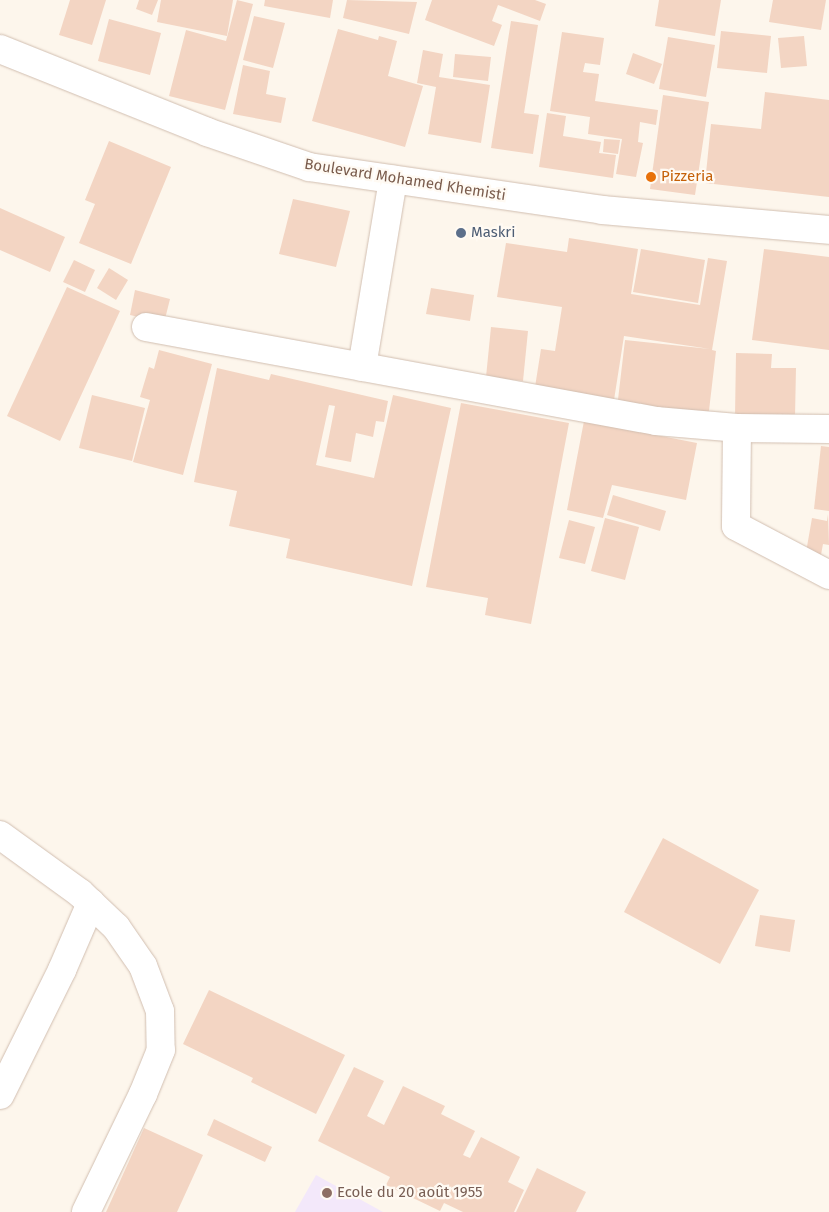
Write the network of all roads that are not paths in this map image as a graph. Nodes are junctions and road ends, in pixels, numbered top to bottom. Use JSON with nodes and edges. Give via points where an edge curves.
{"nodes":[{"id":1,"x":0,"y":49,"type":"edge"},
{"id":2,"x":394,"y":180,"type":"junction"},
{"id":3,"x":829,"y":230,"type":"edge"},
{"id":4,"x":146,"y":327,"type":"dead end"},
{"id":5,"x":362,"y":367,"type":"junction"},
{"id":6,"x":737,"y":428,"type":"junction"},
{"id":7,"x":829,"y":429,"type":"edge"},
{"id":8,"x":829,"y":575,"type":"edge"},
{"id":9,"x":0,"y":835,"type":"edge"},
{"id":10,"x":91,"y":903,"type":"junction"},
{"id":11,"x":0,"y":1095,"type":"edge"},
{"id":12,"x":86,"y":1212,"type":"edge"}],
"edges":[{"from":1,"to":2,"type":"street","name":"Boulevard Mohamed Khemisti","via":[[207,132],[309,168]]},
{"from":2,"to":3,"type":"street","name":"Boulevard Mohamed Khemisti","via":[[602,210]]},
{"from":2,"to":5,"type":"street"},
{"from":4,"to":5,"type":"street"},
{"from":5,"to":6,"type":"street","via":[[656,421]]},
{"from":6,"to":7,"type":"street"},
{"from":6,"to":8,"type":"street","via":[[736,526]]},
{"from":9,"to":10,"type":"street"},
{"from":10,"to":11,"type":"street"},
{"from":10,"to":12,"type":"street","via":[[116,927],[142,966],[160,1010],[161,1050]]}]}
